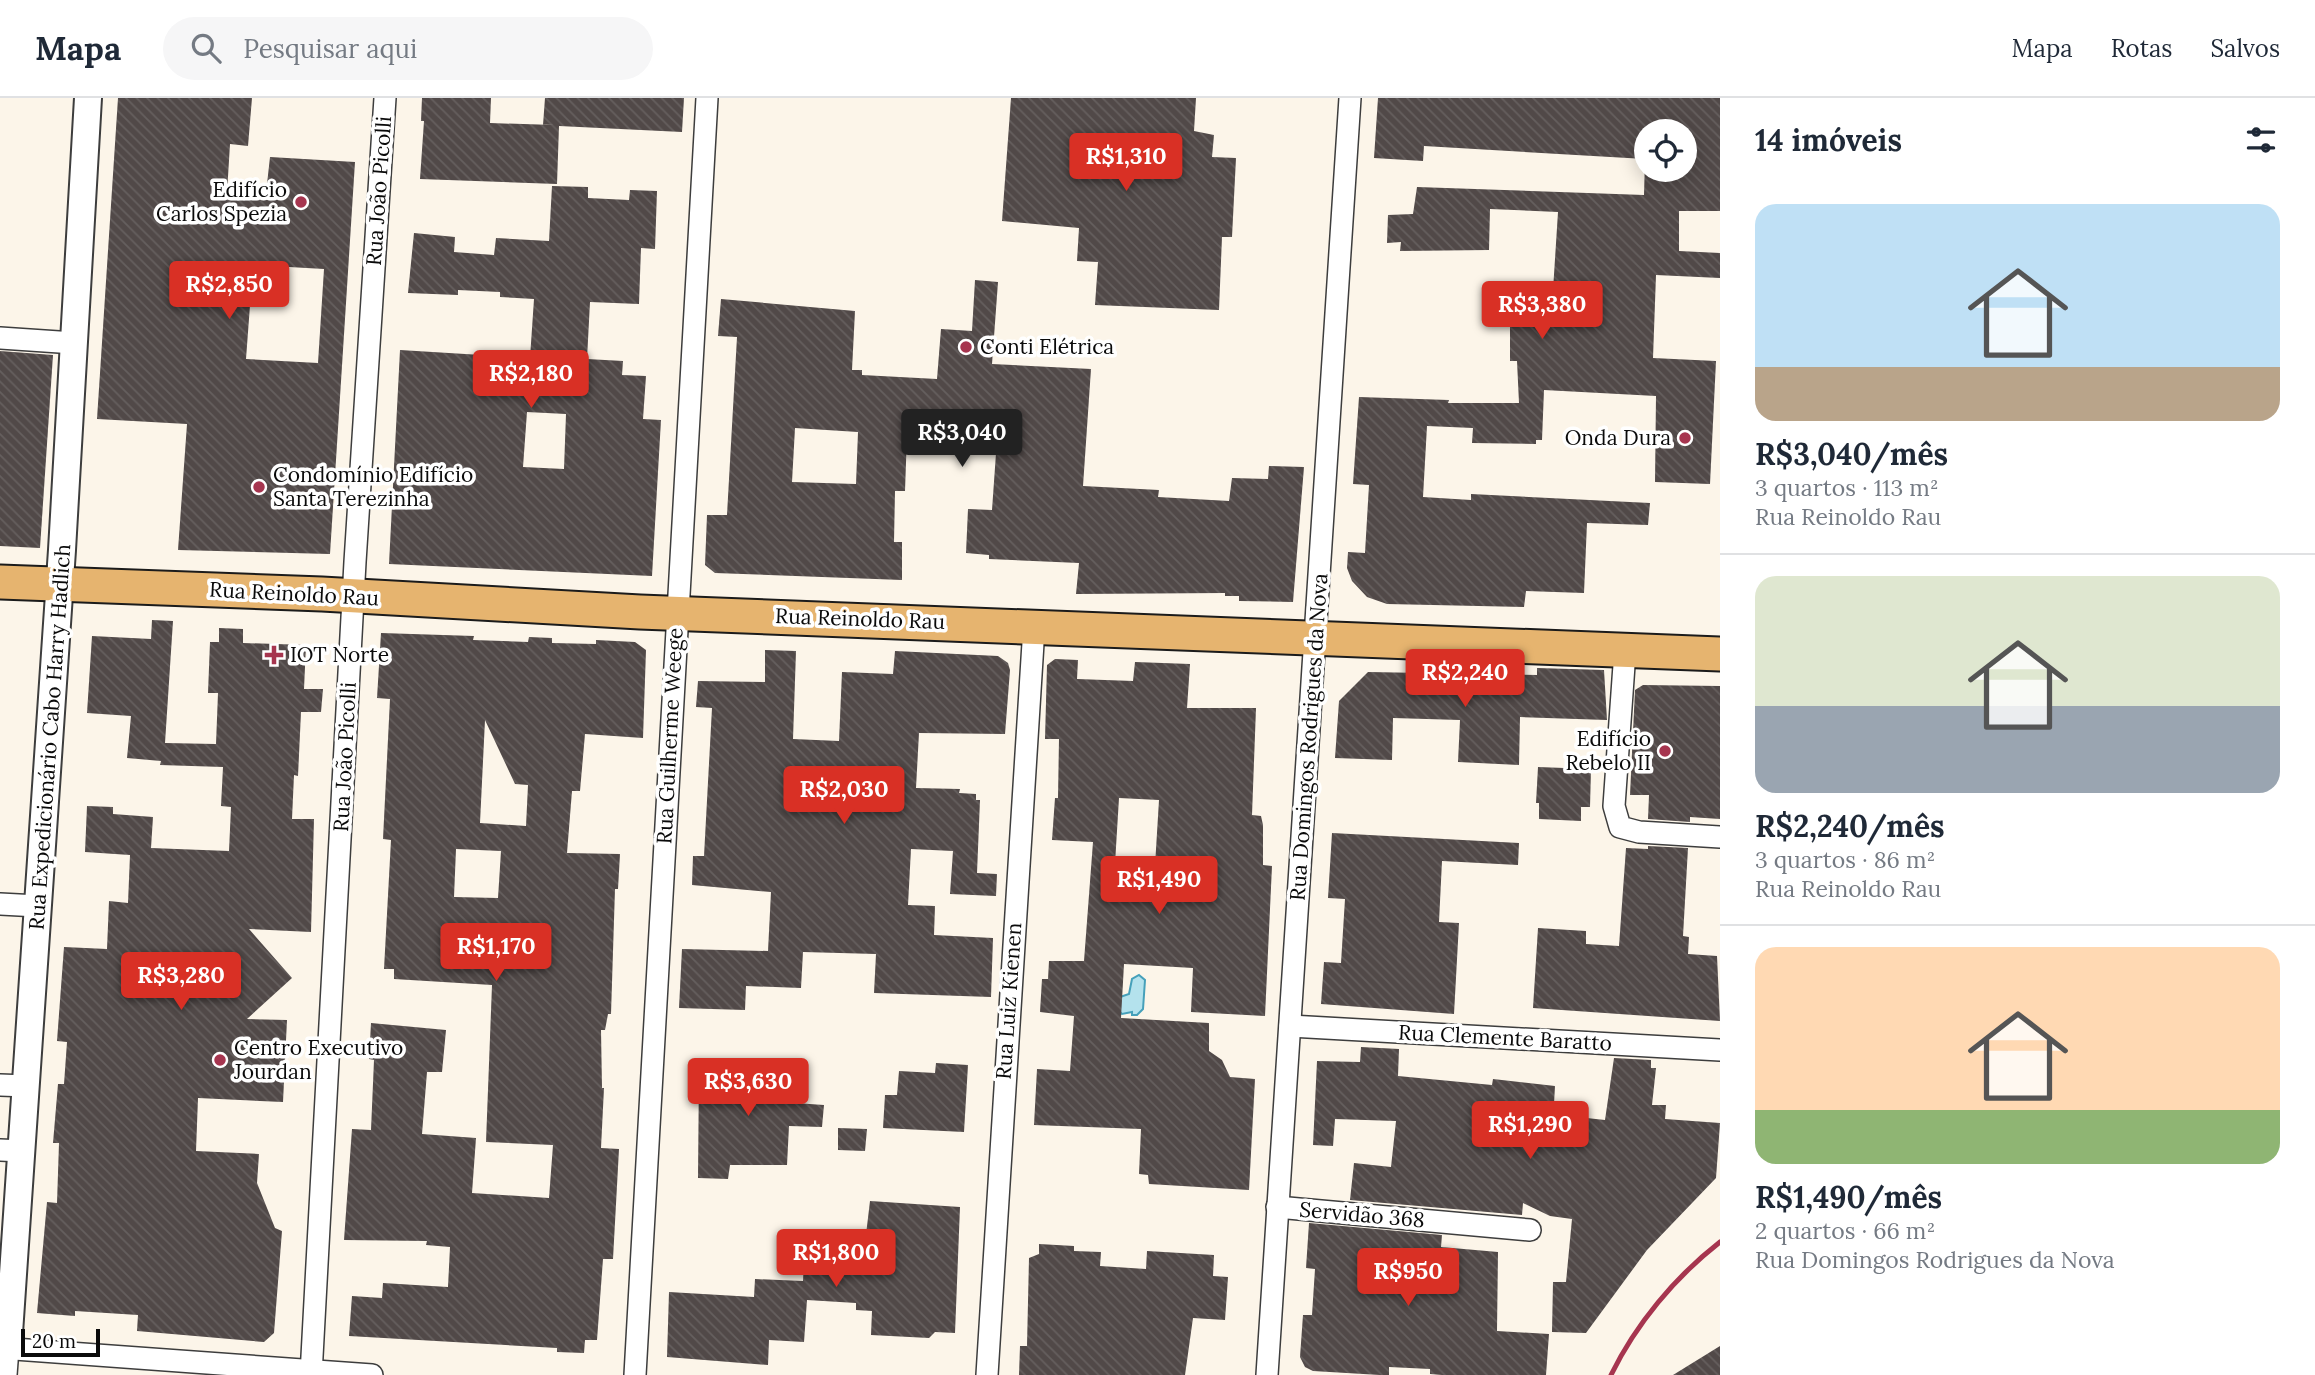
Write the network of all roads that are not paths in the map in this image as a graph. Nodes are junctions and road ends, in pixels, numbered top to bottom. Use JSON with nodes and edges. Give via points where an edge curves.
{"nodes":[{"id":1,"x":88,"y":98,"type":"edge"},
{"id":2,"x":385,"y":98,"type":"edge"},
{"id":3,"x":707,"y":98,"type":"edge"},
{"id":4,"x":1350,"y":98,"type":"edge"},
{"id":5,"x":0,"y":338,"type":"edge"},
{"id":6,"x":74,"y":343,"type":"junction"},
{"id":7,"x":0,"y":582,"type":"edge"},
{"id":8,"x":60,"y":584,"type":"junction"},
{"id":9,"x":353,"y":597,"type":"junction"},
{"id":10,"x":677,"y":611,"type":"junction"},
{"id":11,"x":1034,"y":626,"type":"junction"},
{"id":12,"x":1315,"y":639,"type":"junction"},
{"id":13,"x":1625,"y":651,"type":"junction"},
{"id":14,"x":1720,"y":654,"type":"edge"},
{"id":15,"x":1720,"y":837,"type":"edge"},
{"id":16,"x":0,"y":904,"type":"edge"},
{"id":17,"x":38,"y":906,"type":"junction"},
{"id":18,"x":1290,"y":1026,"type":"junction"},
{"id":19,"x":1720,"y":1050,"type":"edge"},
{"id":20,"x":0,"y":1086,"type":"edge"},
{"id":21,"x":27,"y":1086,"type":"junction"},
{"id":22,"x":12,"y":1151,"type":"edge"},
{"id":23,"x":1278,"y":1208,"type":"junction"},
{"id":24,"x":1530,"y":1230,"type":"dead end"},
{"id":25,"x":4,"y":1348,"type":"edge"},
{"id":26,"x":311,"y":1373,"type":"edge"},
{"id":27,"x":6,"y":1375,"type":"edge"},
{"id":28,"x":372,"y":1375,"type":"edge"},
{"id":29,"x":635,"y":1375,"type":"edge"},
{"id":30,"x":987,"y":1375,"type":"edge"},
{"id":31,"x":1267,"y":1375,"type":"edge"}],
"edges":[{"from":1,"to":6,"type":"street","name":"Rua Expedicionário Cabo Harry Hadlich"},
{"from":2,"to":9,"type":"street","name":"Rua João Picolli"},
{"from":3,"to":10,"type":"street","name":"Rua Guilherme Weege"},
{"from":4,"to":12,"type":"street","name":"Rua Domingos Rodrigues da Nova"},
{"from":5,"to":6,"type":"street"},
{"from":6,"to":8,"type":"street","name":"Rua Expedicionário Cabo Harry Hadlich"},
{"from":7,"to":8,"type":"main road","name":"Rua Reinoldo Rau"},
{"from":8,"to":9,"type":"main road","name":"Rua Reinoldo Rau"},
{"from":8,"to":17,"type":"street","name":"Rua Expedicionário Cabo Harry Hadlich"},
{"from":9,"to":10,"type":"main road","name":"Rua Reinoldo Rau"},
{"from":9,"to":26,"type":"street","name":"Rua João Picolli"},
{"from":10,"to":11,"type":"main road","name":"Rua Reinoldo Rau"},
{"from":10,"to":29,"type":"street","name":"Rua Guilherme Weege"},
{"from":11,"to":12,"type":"main road","name":"Rua Reinoldo Rau"},
{"from":11,"to":30,"type":"street","name":"Rua Luiz Kienen"},
{"from":12,"to":13,"type":"main road","name":"Rua Reinoldo Rau"},
{"from":12,"to":18,"type":"street","name":"Rua Domingos Rodrigues da Nova"},
{"from":13,"to":14,"type":"main road","name":"Rua Reinoldo Rau"},
{"from":13,"to":15,"type":"street","via":[[1614,806],[1620,827]]},
{"from":16,"to":17,"type":"street"},
{"from":17,"to":21,"type":"street","name":"Rua Expedicionário Cabo Harry Hadlich"},
{"from":18,"to":19,"type":"street","name":"Rua Clemente Baratto"},
{"from":18,"to":23,"type":"street","name":"Rua Domingos Rodrigues da Nova"},
{"from":20,"to":21,"type":"street"},
{"from":21,"to":22,"type":"street","name":"Rua Expedicionário Cabo Harry Hadlich"},
{"from":22,"to":25,"type":"street","name":"Rua Expedicionário Cabo Harry Hadlich"},
{"from":23,"to":24,"type":"street","name":"Servidão 368"},
{"from":23,"to":31,"type":"street","name":"Rua Domingos Rodrigues da Nova"},
{"from":25,"to":26,"type":"street"},
{"from":25,"to":27,"type":"street","name":"Rua Expedicionário Cabo Harry Hadlich"},
{"from":26,"to":28,"type":"street"}]}
